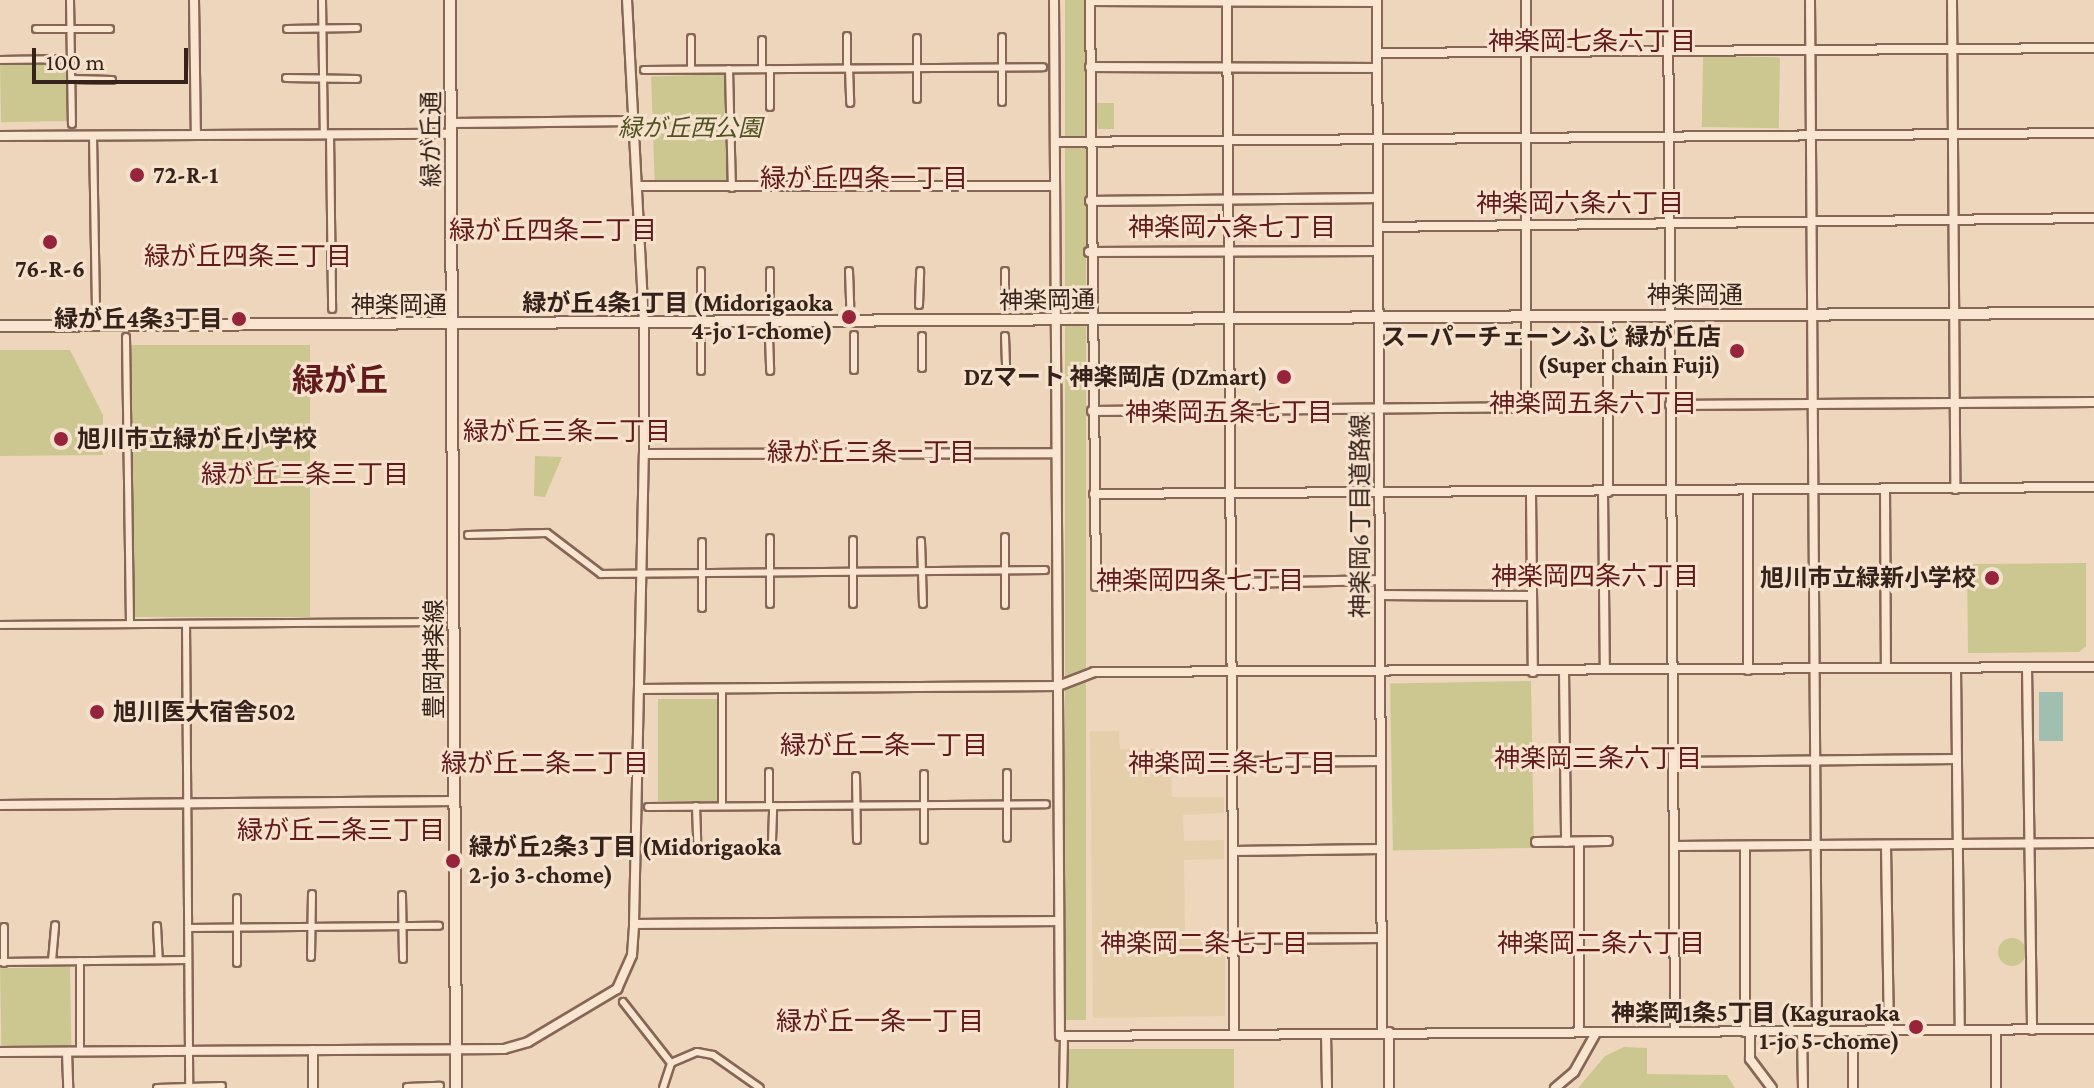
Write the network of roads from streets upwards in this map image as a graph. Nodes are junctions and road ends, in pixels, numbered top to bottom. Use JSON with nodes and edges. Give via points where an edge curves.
{"nodes":[{"id":1,"x":70,"y":0,"type":"edge"},
{"id":2,"x":194,"y":0,"type":"edge"},
{"id":3,"x":322,"y":0,"type":"edge"},
{"id":4,"x":450,"y":0,"type":"edge"},
{"id":5,"x":627,"y":0,"type":"edge"},
{"id":6,"x":1054,"y":0,"type":"edge"},
{"id":7,"x":1227,"y":0,"type":"edge"},
{"id":8,"x":1526,"y":0,"type":"edge"},
{"id":9,"x":1668,"y":0,"type":"edge"},
{"id":10,"x":1810,"y":0,"type":"edge"},
{"id":11,"x":1952,"y":0,"type":"edge"},
{"id":12,"x":1090,"y":1,"type":"edge"},
{"id":13,"x":1377,"y":1,"type":"edge"},
{"id":14,"x":323,"y":28,"type":"junction"},
{"id":15,"x":357,"y":28,"type":"dead end"},
{"id":16,"x":36,"y":29,"type":"dead end"},
{"id":17,"x":70,"y":29,"type":"junction"},
{"id":18,"x":110,"y":29,"type":"dead end"},
{"id":19,"x":287,"y":29,"type":"dead end"},
{"id":20,"x":847,"y":36,"type":"dead end"},
{"id":21,"x":1002,"y":37,"type":"dead end"},
{"id":22,"x":691,"y":38,"type":"dead end"},
{"id":23,"x":917,"y":38,"type":"dead end"},
{"id":24,"x":762,"y":40,"type":"dead end"},
{"id":25,"x":1953,"y":48,"type":"junction"},
{"id":26,"x":2094,"y":48,"type":"edge"},
{"id":27,"x":1668,"y":50,"type":"junction"},
{"id":28,"x":1810,"y":50,"type":"junction"},
{"id":29,"x":1526,"y":52,"type":"junction"},
{"id":30,"x":1377,"y":53,"type":"junction"},
{"id":31,"x":71,"y":59,"type":"junction"},
{"id":32,"x":0,"y":60,"type":"edge"},
{"id":33,"x":1002,"y":67,"type":"junction"},
{"id":34,"x":1043,"y":67,"type":"dead end"},
{"id":35,"x":1090,"y":67,"type":"junction"},
{"id":36,"x":848,"y":68,"type":"junction"},
{"id":37,"x":917,"y":68,"type":"junction"},
{"id":38,"x":1228,"y":68,"type":"junction"},
{"id":39,"x":1377,"y":68,"type":"junction"},
{"id":40,"x":691,"y":69,"type":"junction"},
{"id":41,"x":729,"y":69,"type":"junction"},
{"id":42,"x":762,"y":69,"type":"junction"},
{"id":43,"x":770,"y":69,"type":"junction"},
{"id":44,"x":644,"y":70,"type":"dead end"},
{"id":45,"x":286,"y":78,"type":"dead end"},
{"id":46,"x":323,"y":78,"type":"junction"},
{"id":47,"x":72,"y":79,"type":"junction"},
{"id":48,"x":357,"y":79,"type":"dead end"},
{"id":49,"x":112,"y":80,"type":"dead end"},
{"id":50,"x":917,"y":99,"type":"dead end"},
{"id":51,"x":1002,"y":102,"type":"dead end"},
{"id":52,"x":850,"y":103,"type":"dead end"},
{"id":53,"x":770,"y":107,"type":"dead end"},
{"id":54,"x":635,"y":121,"type":"junction"},
{"id":55,"x":72,"y":124,"type":"dead end"},
{"id":56,"x":451,"y":129,"type":"junction"},
{"id":57,"x":2094,"y":133,"type":"edge"},
{"id":58,"x":327,"y":134,"type":"junction"},
{"id":59,"x":1952,"y":134,"type":"junction"},
{"id":60,"x":196,"y":135,"type":"junction"},
{"id":61,"x":1811,"y":135,"type":"junction"},
{"id":62,"x":0,"y":136,"type":"edge"},
{"id":63,"x":93,"y":136,"type":"junction"},
{"id":64,"x":1670,"y":136,"type":"junction"},
{"id":65,"x":1527,"y":137,"type":"junction"},
{"id":66,"x":1378,"y":139,"type":"junction"},
{"id":67,"x":1228,"y":140,"type":"junction"},
{"id":68,"x":1089,"y":141,"type":"junction"},
{"id":69,"x":1055,"y":142,"type":"junction"},
{"id":70,"x":638,"y":186,"type":"junction"},
{"id":71,"x":1055,"y":186,"type":"junction"},
{"id":72,"x":732,"y":188,"type":"junction"},
{"id":73,"x":1378,"y":198,"type":"junction"},
{"id":74,"x":1228,"y":200,"type":"junction"},
{"id":75,"x":1090,"y":201,"type":"junction"},
{"id":76,"x":1954,"y":217,"type":"junction"},
{"id":77,"x":2094,"y":218,"type":"edge"},
{"id":78,"x":1811,"y":219,"type":"junction"},
{"id":79,"x":1670,"y":221,"type":"junction"},
{"id":80,"x":1527,"y":224,"type":"junction"},
{"id":81,"x":1378,"y":227,"type":"junction"},
{"id":82,"x":1378,"y":251,"type":"junction"},
{"id":83,"x":1089,"y":252,"type":"junction"},
{"id":84,"x":1229,"y":253,"type":"junction"},
{"id":85,"x":701,"y":271,"type":"dead end"},
{"id":86,"x":770,"y":271,"type":"dead end"},
{"id":87,"x":849,"y":271,"type":"dead end"},
{"id":88,"x":920,"y":271,"type":"dead end"},
{"id":89,"x":1005,"y":271,"type":"dead end"},
{"id":90,"x":919,"y":305,"type":"dead end"},
{"id":91,"x":1005,"y":305,"type":"dead end"},
{"id":92,"x":770,"y":306,"type":"dead end"},
{"id":93,"x":850,"y":306,"type":"dead end"},
{"id":94,"x":701,"y":307,"type":"dead end"},
{"id":95,"x":332,"y":309,"type":"dead end"},
{"id":96,"x":1955,"y":312,"type":"junction"},
{"id":97,"x":2094,"y":313,"type":"edge"},
{"id":98,"x":1671,"y":315,"type":"junction"},
{"id":99,"x":1813,"y":315,"type":"junction"},
{"id":100,"x":96,"y":316,"type":"dead end"},
{"id":101,"x":1608,"y":316,"type":"junction"},
{"id":102,"x":1527,"y":317,"type":"junction"},
{"id":103,"x":1379,"y":318,"type":"junction"},
{"id":104,"x":1092,"y":319,"type":"junction"},
{"id":105,"x":1229,"y":319,"type":"junction"},
{"id":106,"x":1054,"y":320,"type":"junction"},
{"id":107,"x":644,"y":324,"type":"junction"},
{"id":108,"x":452,"y":325,"type":"junction"},
{"id":109,"x":0,"y":326,"type":"edge"},
{"id":110,"x":854,"y":335,"type":"dead end"},
{"id":111,"x":922,"y":336,"type":"dead end"},
{"id":112,"x":1005,"y":336,"type":"dead end"},
{"id":113,"x":126,"y":337,"type":"dead end"},
{"id":114,"x":769,"y":337,"type":"dead end"},
{"id":115,"x":701,"y":339,"type":"dead end"},
{"id":116,"x":922,"y":368,"type":"dead end"},
{"id":117,"x":1006,"y":368,"type":"dead end"},
{"id":118,"x":854,"y":370,"type":"dead end"},
{"id":119,"x":701,"y":371,"type":"dead end"},
{"id":120,"x":770,"y":371,"type":"dead end"},
{"id":121,"x":2094,"y":402,"type":"edge"},
{"id":122,"x":1814,"y":403,"type":"junction"},
{"id":123,"x":1955,"y":403,"type":"junction"},
{"id":124,"x":1670,"y":405,"type":"junction"},
{"id":125,"x":1379,"y":408,"type":"junction"},
{"id":126,"x":1230,"y":410,"type":"junction"},
{"id":127,"x":1092,"y":411,"type":"junction"},
{"id":128,"x":1056,"y":453,"type":"junction"},
{"id":129,"x":644,"y":454,"type":"junction"},
{"id":130,"x":2094,"y":487,"type":"edge"},
{"id":131,"x":1885,"y":489,"type":"junction"},
{"id":132,"x":1955,"y":489,"type":"junction"},
{"id":133,"x":1670,"y":490,"type":"junction"},
{"id":134,"x":1748,"y":490,"type":"junction"},
{"id":135,"x":1812,"y":490,"type":"junction"},
{"id":136,"x":1380,"y":492,"type":"junction"},
{"id":137,"x":1605,"y":492,"type":"junction"},
{"id":138,"x":1094,"y":494,"type":"junction"},
{"id":139,"x":1531,"y":494,"type":"junction"},
{"id":140,"x":1231,"y":495,"type":"junction"},
{"id":141,"x":468,"y":535,"type":"dead end"},
{"id":142,"x":1005,"y":537,"type":"dead end"},
{"id":143,"x":770,"y":538,"type":"dead end"},
{"id":144,"x":853,"y":540,"type":"dead end"},
{"id":145,"x":921,"y":541,"type":"dead end"},
{"id":146,"x":702,"y":542,"type":"dead end"},
{"id":147,"x":1005,"y":570,"type":"junction"},
{"id":148,"x":1045,"y":570,"type":"dead end"},
{"id":149,"x":922,"y":571,"type":"junction"},
{"id":150,"x":770,"y":572,"type":"junction"},
{"id":151,"x":853,"y":572,"type":"junction"},
{"id":152,"x":702,"y":573,"type":"junction"},
{"id":153,"x":641,"y":574,"type":"junction"},
{"id":154,"x":1380,"y":580,"type":"junction"},
{"id":155,"x":1232,"y":585,"type":"junction"},
{"id":156,"x":1380,"y":595,"type":"junction"},
{"id":157,"x":1532,"y":596,"type":"junction"},
{"id":158,"x":770,"y":604,"type":"dead end"},
{"id":159,"x":853,"y":604,"type":"dead end"},
{"id":160,"x":923,"y":604,"type":"dead end"},
{"id":161,"x":1005,"y":605,"type":"dead end"},
{"id":162,"x":702,"y":608,"type":"dead end"},
{"id":163,"x":439,"y":622,"type":"dead end"},
{"id":164,"x":130,"y":624,"type":"junction"},
{"id":165,"x":186,"y":624,"type":"junction"},
{"id":166,"x":0,"y":625,"type":"edge"},
{"id":167,"x":2027,"y":667,"type":"junction"},
{"id":168,"x":2094,"y":667,"type":"edge"},
{"id":169,"x":1886,"y":668,"type":"junction"},
{"id":170,"x":1956,"y":668,"type":"junction"},
{"id":171,"x":1605,"y":669,"type":"junction"},
{"id":172,"x":1814,"y":669,"type":"junction"},
{"id":173,"x":1672,"y":670,"type":"junction"},
{"id":174,"x":1748,"y":670,"type":"junction"},
{"id":175,"x":1564,"y":671,"type":"junction"},
{"id":176,"x":1380,"y":672,"type":"junction"},
{"id":177,"x":1533,"y":672,"type":"junction"},
{"id":178,"x":1233,"y":673,"type":"junction"},
{"id":179,"x":1058,"y":686,"type":"junction"},
{"id":180,"x":722,"y":688,"type":"junction"},
{"id":181,"x":639,"y":689,"type":"junction"},
{"id":182,"x":1957,"y":759,"type":"junction"},
{"id":183,"x":1815,"y":760,"type":"junction"},
{"id":184,"x":1381,"y":761,"type":"junction"},
{"id":185,"x":1233,"y":762,"type":"junction"},
{"id":186,"x":1673,"y":762,"type":"junction"},
{"id":187,"x":769,"y":772,"type":"dead end"},
{"id":188,"x":1007,"y":773,"type":"dead end"},
{"id":189,"x":924,"y":774,"type":"dead end"},
{"id":190,"x":856,"y":776,"type":"dead end"},
{"id":191,"x":455,"y":801,"type":"junction"},
{"id":192,"x":186,"y":803,"type":"junction"},
{"id":193,"x":1046,"y":804,"type":"dead end"},
{"id":194,"x":0,"y":805,"type":"edge"},
{"id":195,"x":856,"y":805,"type":"junction"},
{"id":196,"x":924,"y":805,"type":"junction"},
{"id":197,"x":1007,"y":805,"type":"junction"},
{"id":198,"x":696,"y":806,"type":"junction"},
{"id":199,"x":722,"y":806,"type":"junction"},
{"id":200,"x":771,"y":806,"type":"junction"},
{"id":201,"x":648,"y":807,"type":"dead end"},
{"id":202,"x":1007,"y":838,"type":"dead end"},
{"id":203,"x":697,"y":840,"type":"dead end"},
{"id":204,"x":857,"y":840,"type":"dead end"},
{"id":205,"x":924,"y":840,"type":"dead end"},
{"id":206,"x":772,"y":841,"type":"dead end"},
{"id":207,"x":1608,"y":841,"type":"dead end"},
{"id":208,"x":1536,"y":842,"type":"dead end"},
{"id":209,"x":1566,"y":842,"type":"junction"},
{"id":210,"x":1579,"y":842,"type":"junction"},
{"id":211,"x":2094,"y":843,"type":"edge"},
{"id":212,"x":1958,"y":844,"type":"junction"},
{"id":213,"x":2029,"y":844,"type":"junction"},
{"id":214,"x":1816,"y":845,"type":"junction"},
{"id":215,"x":1674,"y":846,"type":"junction"},
{"id":216,"x":1886,"y":846,"type":"junction"},
{"id":217,"x":1745,"y":847,"type":"junction"},
{"id":218,"x":1381,"y":849,"type":"junction"},
{"id":219,"x":1233,"y":851,"type":"junction"},
{"id":220,"x":312,"y":894,"type":"dead end"},
{"id":221,"x":402,"y":895,"type":"dead end"},
{"id":222,"x":237,"y":898,"type":"dead end"},
{"id":223,"x":1059,"y":921,"type":"junction"},
{"id":224,"x":634,"y":924,"type":"junction"},
{"id":225,"x":55,"y":925,"type":"dead end"},
{"id":226,"x":157,"y":926,"type":"dead end"},
{"id":227,"x":403,"y":926,"type":"junction"},
{"id":228,"x":439,"y":926,"type":"dead end"},
{"id":229,"x":4,"y":927,"type":"dead end"},
{"id":230,"x":237,"y":927,"type":"junction"},
{"id":231,"x":311,"y":927,"type":"junction"},
{"id":232,"x":188,"y":928,"type":"junction"},
{"id":233,"x":1382,"y":938,"type":"junction"},
{"id":234,"x":1233,"y":939,"type":"junction"},
{"id":235,"x":311,"y":957,"type":"dead end"},
{"id":236,"x":403,"y":959,"type":"dead end"},
{"id":237,"x":159,"y":960,"type":"junction"},
{"id":238,"x":188,"y":960,"type":"junction"},
{"id":239,"x":52,"y":961,"type":"junction"},
{"id":240,"x":80,"y":961,"type":"junction"},
{"id":241,"x":2,"y":962,"type":"edge"},
{"id":242,"x":237,"y":963,"type":"dead end"},
{"id":243,"x":623,"y":1002,"type":"dead end"},
{"id":244,"x":2094,"y":1029,"type":"edge"},
{"id":245,"x":1960,"y":1030,"type":"junction"},
{"id":246,"x":1996,"y":1030,"type":"junction"},
{"id":247,"x":2032,"y":1030,"type":"junction"},
{"id":248,"x":1802,"y":1031,"type":"junction"},
{"id":249,"x":1817,"y":1031,"type":"junction"},
{"id":250,"x":1853,"y":1031,"type":"junction"},
{"id":251,"x":1889,"y":1031,"type":"junction"},
{"id":252,"x":1386,"y":1032,"type":"junction"},
{"id":253,"x":1579,"y":1032,"type":"junction"},
{"id":254,"x":1675,"y":1032,"type":"junction"},
{"id":255,"x":1748,"y":1032,"type":"junction"},
{"id":256,"x":1596,"y":1033,"type":"junction"},
{"id":257,"x":1326,"y":1034,"type":"junction"},
{"id":258,"x":1234,"y":1035,"type":"junction"},
{"id":259,"x":1064,"y":1036,"type":"junction"},
{"id":260,"x":454,"y":1049,"type":"junction"},
{"id":261,"x":313,"y":1050,"type":"junction"},
{"id":262,"x":188,"y":1051,"type":"junction"},
{"id":263,"x":0,"y":1052,"type":"edge"},
{"id":264,"x":67,"y":1052,"type":"junction"},
{"id":265,"x":80,"y":1052,"type":"junction"},
{"id":266,"x":671,"y":1063,"type":"junction"},
{"id":267,"x":222,"y":1086,"type":"dead end"},
{"id":268,"x":440,"y":1086,"type":"dead end"},
{"id":269,"x":189,"y":1087,"type":"edge"},
{"id":270,"x":407,"y":1087,"type":"edge"},
{"id":271,"x":68,"y":1088,"type":"edge"},
{"id":272,"x":157,"y":1088,"type":"edge"},
{"id":273,"x":313,"y":1088,"type":"edge"},
{"id":274,"x":456,"y":1088,"type":"edge"},
{"id":275,"x":663,"y":1088,"type":"edge"},
{"id":276,"x":760,"y":1088,"type":"edge"},
{"id":277,"x":1063,"y":1088,"type":"edge"},
{"id":278,"x":1327,"y":1088,"type":"edge"},
{"id":279,"x":1389,"y":1088,"type":"edge"},
{"id":280,"x":1555,"y":1088,"type":"edge"},
{"id":281,"x":1772,"y":1088,"type":"edge"},
{"id":282,"x":1803,"y":1088,"type":"edge"},
{"id":283,"x":1853,"y":1088,"type":"edge"},
{"id":284,"x":1996,"y":1088,"type":"edge"}],
"edges":[{"from":1,"to":17,"type":"street"},
{"from":2,"to":60,"type":"street"},
{"from":3,"to":14,"type":"street"},
{"from":4,"to":56,"type":"street","name":"緑が丘通"},
{"from":5,"to":54,"type":"street"},
{"from":6,"to":69,"type":"street"},
{"from":7,"to":12,"type":"street"},
{"from":7,"to":13,"type":"street"},
{"from":7,"to":38,"type":"street"},
{"from":8,"to":29,"type":"street"},
{"from":9,"to":27,"type":"street"},
{"from":10,"to":28,"type":"street"},
{"from":11,"to":25,"type":"street"},
{"from":12,"to":35,"type":"street"},
{"from":13,"to":30,"type":"street","name":"神楽岡6丁目道路線"},
{"from":14,"to":15,"type":"street"},
{"from":14,"to":19,"type":"street"},
{"from":14,"to":46,"type":"street"},
{"from":16,"to":17,"type":"street"},
{"from":17,"to":18,"type":"street"},
{"from":17,"to":31,"type":"street"},
{"from":20,"to":36,"type":"street"},
{"from":21,"to":33,"type":"street"},
{"from":22,"to":40,"type":"street"},
{"from":23,"to":37,"type":"street"},
{"from":24,"to":42,"type":"street"},
{"from":25,"to":26,"type":"street"},
{"from":25,"to":28,"type":"street"},
{"from":25,"to":59,"type":"street"},
{"from":27,"to":28,"type":"street"},
{"from":27,"to":29,"type":"street"},
{"from":27,"to":64,"type":"street"},
{"from":28,"to":61,"type":"street"},
{"from":29,"to":30,"type":"street"},
{"from":29,"to":65,"type":"street"},
{"from":30,"to":39,"type":"street","name":"神楽岡6丁目道路線"},
{"from":31,"to":32,"type":"street"},
{"from":31,"to":47,"type":"street"},
{"from":33,"to":34,"type":"street"},
{"from":33,"to":37,"type":"street"},
{"from":33,"to":51,"type":"street"},
{"from":35,"to":38,"type":"street"},
{"from":35,"to":68,"type":"street"},
{"from":36,"to":37,"type":"street"},
{"from":36,"to":43,"type":"street"},
{"from":36,"to":52,"type":"street"},
{"from":37,"to":50,"type":"street"},
{"from":38,"to":39,"type":"street"},
{"from":38,"to":67,"type":"street"},
{"from":39,"to":66,"type":"street","name":"神楽岡6丁目道路線"},
{"from":40,"to":41,"type":"street"},
{"from":40,"to":44,"type":"street"},
{"from":41,"to":42,"type":"street"},
{"from":41,"to":72,"type":"street"},
{"from":42,"to":43,"type":"street"},
{"from":43,"to":53,"type":"street"},
{"from":45,"to":46,"type":"street"},
{"from":46,"to":48,"type":"street"},
{"from":46,"to":58,"type":"street"},
{"from":47,"to":49,"type":"street"},
{"from":47,"to":55,"type":"street"},
{"from":54,"to":56,"type":"street"},
{"from":54,"to":70,"type":"street"},
{"from":56,"to":58,"type":"street"},
{"from":56,"to":108,"type":"street","name":"緑が丘通"},
{"from":57,"to":59,"type":"street"},
{"from":58,"to":60,"type":"street"},
{"from":58,"to":95,"type":"street"},
{"from":59,"to":61,"type":"street"},
{"from":59,"to":76,"type":"street"},
{"from":60,"to":63,"type":"street"},
{"from":61,"to":64,"type":"street"},
{"from":61,"to":78,"type":"street"},
{"from":62,"to":63,"type":"street"},
{"from":63,"to":100,"type":"street"},
{"from":64,"to":65,"type":"street"},
{"from":64,"to":79,"type":"street"},
{"from":65,"to":66,"type":"street"},
{"from":65,"to":80,"type":"street"},
{"from":66,"to":67,"type":"street"},
{"from":66,"to":73,"type":"street","name":"神楽岡6丁目道路線"},
{"from":67,"to":68,"type":"street"},
{"from":67,"to":74,"type":"street"},
{"from":68,"to":69,"type":"street"},
{"from":68,"to":75,"type":"street"},
{"from":69,"to":71,"type":"street"},
{"from":70,"to":72,"type":"street"},
{"from":70,"to":107,"type":"street"},
{"from":71,"to":72,"type":"street"},
{"from":71,"to":106,"type":"street"},
{"from":73,"to":74,"type":"street"},
{"from":73,"to":81,"type":"street","name":"神楽岡6丁目道路線"},
{"from":74,"to":75,"type":"street"},
{"from":74,"to":84,"type":"street"},
{"from":75,"to":83,"type":"street"},
{"from":76,"to":77,"type":"street"},
{"from":76,"to":78,"type":"street"},
{"from":76,"to":96,"type":"street"},
{"from":78,"to":79,"type":"street"},
{"from":78,"to":99,"type":"street"},
{"from":79,"to":80,"type":"street"},
{"from":79,"to":98,"type":"street"},
{"from":80,"to":81,"type":"street"},
{"from":80,"to":102,"type":"street"},
{"from":81,"to":82,"type":"street","name":"神楽岡6丁目道路線"},
{"from":82,"to":84,"type":"street"},
{"from":82,"to":103,"type":"street","name":"神楽岡6丁目道路線"},
{"from":83,"to":84,"type":"street"},
{"from":83,"to":104,"type":"street"},
{"from":84,"to":105,"type":"street"},
{"from":85,"to":94,"type":"street"},
{"from":86,"to":92,"type":"street"},
{"from":87,"to":93,"type":"street"},
{"from":88,"to":90,"type":"street"},
{"from":89,"to":91,"type":"street"},
{"from":96,"to":97,"type":"street","name":"神楽岡通"},
{"from":96,"to":99,"type":"street","name":"神楽岡通"},
{"from":96,"to":123,"type":"street"},
{"from":98,"to":99,"type":"street","name":"神楽岡通"},
{"from":98,"to":101,"type":"street","name":"神楽岡通"},
{"from":98,"to":124,"type":"street"},
{"from":99,"to":122,"type":"street"},
{"from":101,"to":102,"type":"street","name":"神楽岡通"},
{"from":101,"to":137,"type":"street"},
{"from":102,"to":103,"type":"street","name":"神楽岡通"},
{"from":102,"to":125,"type":"street","via":[[1526,407]]},
{"from":103,"to":105,"type":"street","name":"神楽岡通"},
{"from":103,"to":125,"type":"street","name":"神楽岡6丁目道路線"},
{"from":104,"to":105,"type":"street","name":"神楽岡通"},
{"from":104,"to":106,"type":"street","name":"神楽岡通"},
{"from":104,"to":127,"type":"street"},
{"from":105,"to":126,"type":"street"},
{"from":106,"to":107,"type":"street","name":"神楽岡通"},
{"from":106,"to":128,"type":"street"},
{"from":107,"to":108,"type":"street","name":"神楽岡通"},
{"from":107,"to":129,"type":"street"},
{"from":108,"to":109,"type":"street","name":"神楽岡通"},
{"from":108,"to":191,"type":"street","name":"豊岡神楽線"},
{"from":110,"to":118,"type":"street"},
{"from":111,"to":116,"type":"street"},
{"from":112,"to":117,"type":"street"},
{"from":113,"to":164,"type":"street"},
{"from":114,"to":120,"type":"street"},
{"from":115,"to":119,"type":"street"},
{"from":121,"to":123,"type":"street"},
{"from":122,"to":123,"type":"street"},
{"from":122,"to":124,"type":"street"},
{"from":122,"to":135,"type":"street"},
{"from":123,"to":132,"type":"street"},
{"from":124,"to":133,"type":"street"},
{"from":125,"to":126,"type":"street"},
{"from":125,"to":136,"type":"street","name":"神楽岡6丁目道路線"},
{"from":126,"to":127,"type":"street"},
{"from":126,"to":140,"type":"street"},
{"from":127,"to":138,"type":"street"},
{"from":128,"to":129,"type":"street"},
{"from":128,"to":179,"type":"street"},
{"from":129,"to":153,"type":"street"},
{"from":130,"to":132,"type":"street"},
{"from":131,"to":132,"type":"street"},
{"from":131,"to":135,"type":"street"},
{"from":131,"to":169,"type":"street"},
{"from":133,"to":134,"type":"street"},
{"from":133,"to":137,"type":"street"},
{"from":133,"to":173,"type":"street"},
{"from":134,"to":135,"type":"street"},
{"from":134,"to":174,"type":"street"},
{"from":135,"to":172,"type":"street"},
{"from":136,"to":139,"type":"street"},
{"from":136,"to":140,"type":"street"},
{"from":136,"to":154,"type":"street","name":"神楽岡6丁目道路線"},
{"from":137,"to":139,"type":"street"},
{"from":137,"to":171,"type":"street"},
{"from":138,"to":140,"type":"street"},
{"from":138,"to":155,"type":"street","via":[[1096,586]]},
{"from":139,"to":157,"type":"street"},
{"from":140,"to":155,"type":"street"},
{"from":141,"to":153,"type":"street","via":[[547,533],[601,574]]},
{"from":142,"to":147,"type":"street"},
{"from":143,"to":150,"type":"street"},
{"from":144,"to":151,"type":"street"},
{"from":145,"to":149,"type":"street"},
{"from":146,"to":152,"type":"street"},
{"from":147,"to":148,"type":"street"},
{"from":147,"to":149,"type":"street"},
{"from":147,"to":161,"type":"street"},
{"from":149,"to":151,"type":"street"},
{"from":149,"to":160,"type":"street"},
{"from":150,"to":151,"type":"street"},
{"from":150,"to":152,"type":"street"},
{"from":150,"to":158,"type":"street"},
{"from":151,"to":159,"type":"street"},
{"from":152,"to":153,"type":"street"},
{"from":152,"to":162,"type":"street"},
{"from":153,"to":181,"type":"street"},
{"from":154,"to":155,"type":"street"},
{"from":154,"to":156,"type":"street","name":"神楽岡6丁目道路線"},
{"from":155,"to":178,"type":"street"},
{"from":156,"to":157,"type":"street"},
{"from":156,"to":176,"type":"street","name":"神楽岡6丁目道路線"},
{"from":157,"to":177,"type":"street"},
{"from":163,"to":165,"type":"street"},
{"from":164,"to":165,"type":"street"},
{"from":164,"to":166,"type":"street"},
{"from":165,"to":192,"type":"street"},
{"from":167,"to":168,"type":"street"},
{"from":167,"to":170,"type":"street"},
{"from":167,"to":213,"type":"street"},
{"from":169,"to":170,"type":"street"},
{"from":169,"to":172,"type":"street"},
{"from":170,"to":182,"type":"street"},
{"from":171,"to":173,"type":"street"},
{"from":171,"to":175,"type":"street"},
{"from":172,"to":174,"type":"street"},
{"from":172,"to":183,"type":"street"},
{"from":173,"to":174,"type":"street"},
{"from":173,"to":186,"type":"street"},
{"from":175,"to":177,"type":"street"},
{"from":175,"to":209,"type":"street"},
{"from":176,"to":177,"type":"street"},
{"from":176,"to":178,"type":"street"},
{"from":176,"to":184,"type":"street","name":"神楽岡6丁目道路線"},
{"from":178,"to":179,"type":"street","via":[[1094,672]]},
{"from":178,"to":185,"type":"street"},
{"from":179,"to":180,"type":"street"},
{"from":179,"to":223,"type":"street"},
{"from":180,"to":181,"type":"street"},
{"from":180,"to":199,"type":"street"},
{"from":181,"to":224,"type":"street"},
{"from":182,"to":183,"type":"street"},
{"from":182,"to":212,"type":"street"},
{"from":183,"to":186,"type":"street"},
{"from":183,"to":214,"type":"street"},
{"from":184,"to":185,"type":"street"},
{"from":184,"to":218,"type":"street","name":"神楽岡6丁目道路線"},
{"from":185,"to":219,"type":"street"},
{"from":186,"to":215,"type":"street"},
{"from":187,"to":200,"type":"street"},
{"from":188,"to":197,"type":"street"},
{"from":189,"to":196,"type":"street"},
{"from":190,"to":195,"type":"street"},
{"from":191,"to":192,"type":"street"},
{"from":191,"to":260,"type":"street","name":"豊岡神楽線"},
{"from":192,"to":194,"type":"street"},
{"from":192,"to":232,"type":"street"},
{"from":193,"to":197,"type":"street"},
{"from":195,"to":196,"type":"street"},
{"from":195,"to":200,"type":"street"},
{"from":195,"to":204,"type":"street"},
{"from":196,"to":197,"type":"street"},
{"from":196,"to":205,"type":"street"},
{"from":197,"to":202,"type":"street"},
{"from":198,"to":199,"type":"street"},
{"from":198,"to":201,"type":"street"},
{"from":198,"to":203,"type":"street"},
{"from":199,"to":200,"type":"street"},
{"from":200,"to":206,"type":"street"},
{"from":207,"to":210,"type":"street"},
{"from":208,"to":209,"type":"street"},
{"from":209,"to":210,"type":"street"},
{"from":210,"to":253,"type":"street"},
{"from":211,"to":213,"type":"street"},
{"from":212,"to":213,"type":"street"},
{"from":212,"to":216,"type":"street"},
{"from":212,"to":245,"type":"street"},
{"from":213,"to":247,"type":"street"},
{"from":214,"to":216,"type":"street"},
{"from":214,"to":217,"type":"street"},
{"from":214,"to":249,"type":"street"},
{"from":215,"to":217,"type":"street"},
{"from":215,"to":254,"type":"street"},
{"from":216,"to":251,"type":"street"},
{"from":217,"to":255,"type":"street"},
{"from":218,"to":219,"type":"street"},
{"from":218,"to":233,"type":"street","name":"神楽岡6丁目道路線"},
{"from":219,"to":234,"type":"street"},
{"from":220,"to":231,"type":"street"},
{"from":221,"to":227,"type":"street"},
{"from":222,"to":230,"type":"street"},
{"from":223,"to":224,"type":"street"},
{"from":223,"to":259,"type":"street"},
{"from":224,"to":260,"type":"street","via":[[632,955],[617,989],[528,1042],[504,1049]]},
{"from":225,"to":239,"type":"street"},
{"from":226,"to":237,"type":"street"},
{"from":227,"to":228,"type":"street"},
{"from":227,"to":231,"type":"street"},
{"from":227,"to":236,"type":"street"},
{"from":229,"to":241,"type":"street"},
{"from":230,"to":231,"type":"street"},
{"from":230,"to":232,"type":"street"},
{"from":230,"to":242,"type":"street"},
{"from":231,"to":235,"type":"street"},
{"from":232,"to":238,"type":"street"},
{"from":233,"to":234,"type":"street"},
{"from":233,"to":252,"type":"street","name":"神楽岡6丁目道路線"},
{"from":234,"to":258,"type":"street"},
{"from":237,"to":238,"type":"street"},
{"from":237,"to":240,"type":"street"},
{"from":238,"to":262,"type":"street"},
{"from":239,"to":240,"type":"street"},
{"from":239,"to":241,"type":"street"},
{"from":240,"to":265,"type":"street"},
{"from":243,"to":266,"type":"street"},
{"from":244,"to":247,"type":"street"},
{"from":245,"to":246,"type":"street"},
{"from":245,"to":251,"type":"street"},
{"from":246,"to":247,"type":"street"},
{"from":246,"to":284,"type":"street"},
{"from":248,"to":249,"type":"street"},
{"from":248,"to":255,"type":"street"},
{"from":248,"to":282,"type":"street"},
{"from":249,"to":250,"type":"street"},
{"from":250,"to":251,"type":"street"},
{"from":250,"to":283,"type":"street"},
{"from":252,"to":253,"type":"street"},
{"from":252,"to":257,"type":"street"},
{"from":252,"to":279,"type":"street","name":"神楽岡6丁目道路線"},
{"from":253,"to":256,"type":"street"},
{"from":254,"to":255,"type":"street"},
{"from":254,"to":256,"type":"street"},
{"from":255,"to":281,"type":"street","via":[[1750,1059]]},
{"from":256,"to":280,"type":"street","via":[[1574,1072]]},
{"from":257,"to":258,"type":"street"},
{"from":257,"to":278,"type":"street"},
{"from":258,"to":259,"type":"street"},
{"from":259,"to":277,"type":"street"},
{"from":260,"to":261,"type":"street"},
{"from":260,"to":274,"type":"street","name":"豊岡神楽線"},
{"from":261,"to":262,"type":"street"},
{"from":261,"to":273,"type":"street"},
{"from":262,"to":265,"type":"street"},
{"from":262,"to":269,"type":"street"},
{"from":263,"to":264,"type":"street"},
{"from":264,"to":265,"type":"street"},
{"from":264,"to":271,"type":"street"},
{"from":266,"to":275,"type":"street"},
{"from":266,"to":276,"type":"street","via":[[697,1052],[713,1055]]},
{"from":267,"to":269,"type":"street"},
{"from":268,"to":270,"type":"street"},
{"from":269,"to":272,"type":"street"}]}
